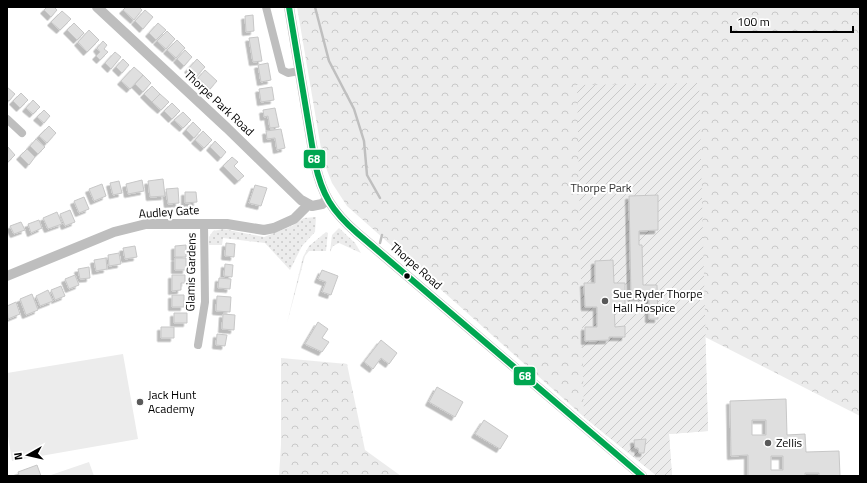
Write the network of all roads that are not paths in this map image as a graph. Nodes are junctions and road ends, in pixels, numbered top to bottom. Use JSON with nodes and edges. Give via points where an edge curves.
{"nodes":[{"id":1,"x":97,"y":7,"type":"edge"},
{"id":2,"x":266,"y":7,"type":"edge"},
{"id":3,"x":289,"y":7,"type":"edge"},
{"id":4,"x":299,"y":71,"type":"junction"},
{"id":5,"x":7,"y":119,"type":"edge"},
{"id":6,"x":22,"y":132,"type":"dead end"},
{"id":7,"x":327,"y":200,"type":"junction"},
{"id":8,"x":308,"y":204,"type":"junction"},
{"id":9,"x":204,"y":223,"type":"junction"},
{"id":10,"x":7,"y":276,"type":"edge"},
{"id":11,"x":198,"y":345,"type":"dead end"},
{"id":12,"x":642,"y":476,"type":"edge"}],
"edges":[{"from":1,"to":8,"type":"street","name":"Thorpe Park Road"},
{"from":2,"to":4,"type":"street","via":[[282,70],[288,73]]},
{"from":3,"to":4,"type":"street","name":"Thorpe Road"},
{"from":4,"to":7,"type":"street","name":"Thorpe Road","via":[[314,163],[319,184]]},
{"from":5,"to":6,"type":"street"},
{"from":7,"to":8,"type":"street","via":[[317,206]]},
{"from":7,"to":12,"type":"street","name":"Thorpe Road","via":[[357,234]]},
{"from":8,"to":9,"type":"street","name":"Audley Gate","via":[[294,219],[264,230]]},
{"from":9,"to":10,"type":"street","name":"Audley Gate","via":[[146,224],[114,232]]},
{"from":9,"to":11,"type":"street","name":"Glamis Gardens","via":[[205,302]]}]}
